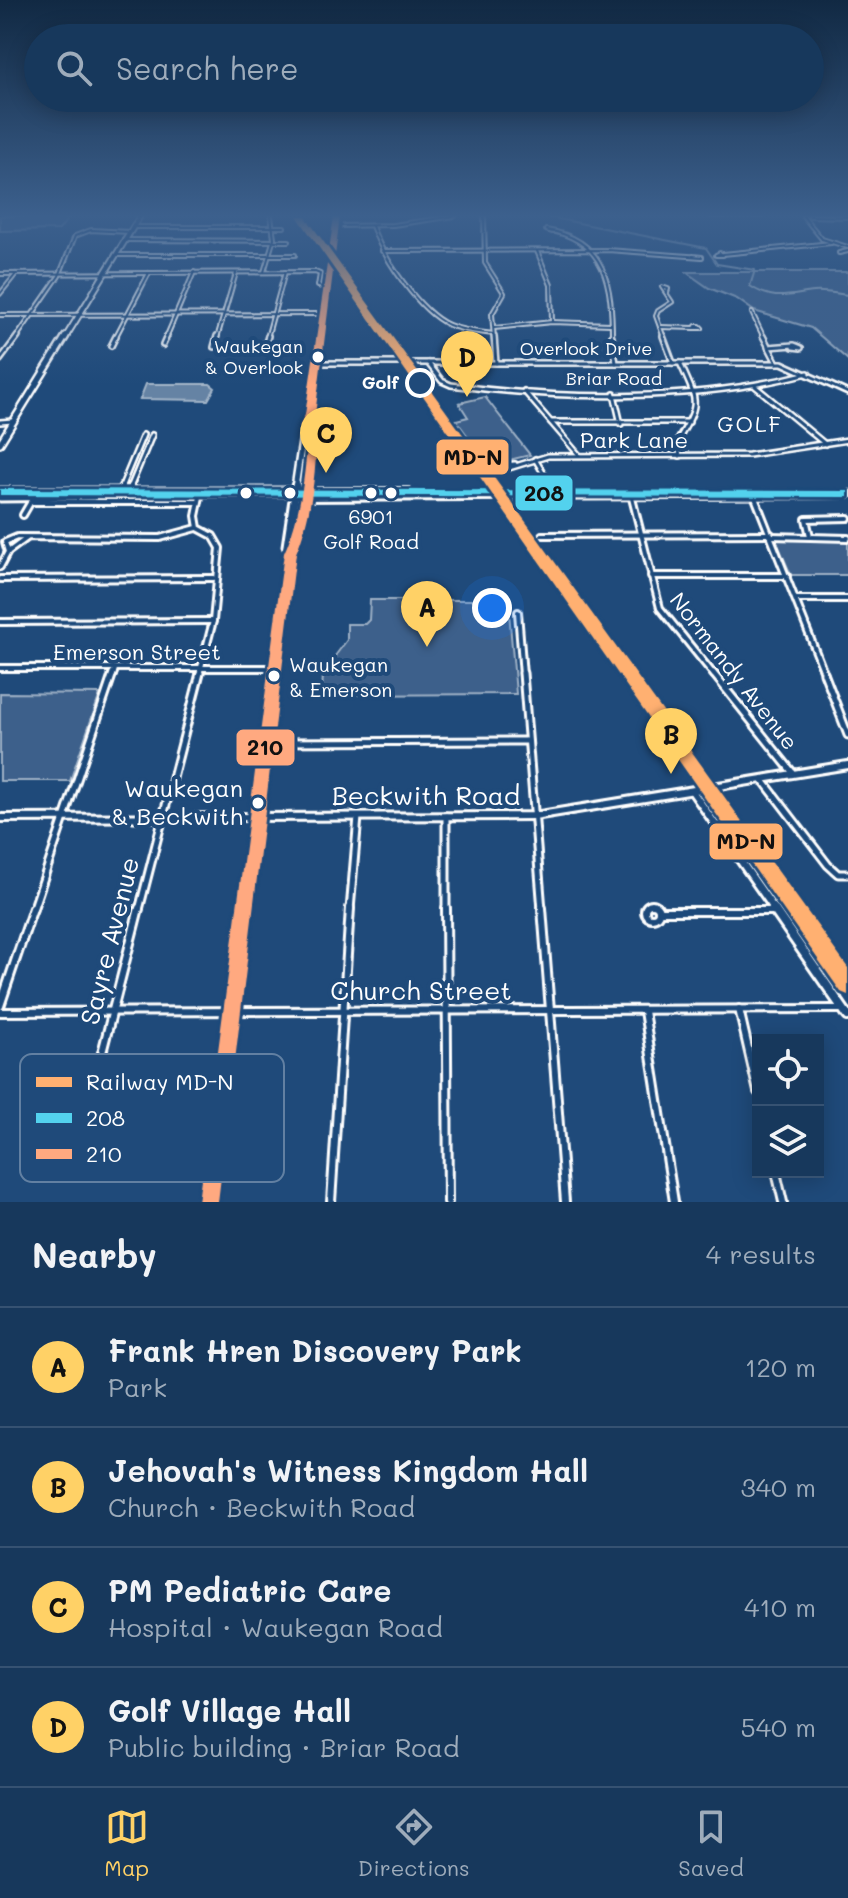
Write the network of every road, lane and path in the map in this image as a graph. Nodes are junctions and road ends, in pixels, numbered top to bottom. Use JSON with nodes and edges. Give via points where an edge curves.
{"nodes":[{"id":1,"x":101,"y":272,"type":"edge"},
{"id":2,"x":105,"y":272,"type":"edge"},
{"id":3,"x":150,"y":272,"type":"edge"},
{"id":4,"x":194,"y":272,"type":"edge"},
{"id":5,"x":236,"y":272,"type":"edge"},
{"id":6,"x":285,"y":272,"type":"edge"},
{"id":7,"x":288,"y":272,"type":"edge"},
{"id":8,"x":329,"y":272,"type":"edge"},
{"id":9,"x":398,"y":272,"type":"edge"},
{"id":10,"x":490,"y":272,"type":"edge"},
{"id":11,"x":546,"y":272,"type":"edge"},
{"id":12,"x":603,"y":272,"type":"edge"},
{"id":13,"x":16,"y":273,"type":"junction"},
{"id":14,"x":60,"y":273,"type":"junction"},
{"id":15,"x":0,"y":274,"type":"edge"},
{"id":16,"x":327,"y":288,"type":"junction"},
{"id":17,"x":667,"y":292,"type":"dead end"},
{"id":18,"x":0,"y":294,"type":"edge"},
{"id":19,"x":752,"y":313,"type":"dead end"},
{"id":20,"x":79,"y":314,"type":"junction"},
{"id":21,"x":128,"y":314,"type":"junction"},
{"id":22,"x":177,"y":314,"type":"junction"},
{"id":23,"x":225,"y":314,"type":"junction"},
{"id":24,"x":274,"y":314,"type":"junction"},
{"id":25,"x":323,"y":314,"type":"junction"},
{"id":26,"x":0,"y":315,"type":"edge"},
{"id":27,"x":31,"y":315,"type":"junction"},
{"id":28,"x":552,"y":322,"type":"junction"},
{"id":29,"x":611,"y":324,"type":"junction"},
{"id":30,"x":660,"y":327,"type":"junction"},
{"id":31,"x":494,"y":328,"type":"junction"},
{"id":32,"x":695,"y":328,"type":"dead end"},
{"id":33,"x":493,"y":334,"type":"junction"},
{"id":34,"x":163,"y":345,"type":"dead end"},
{"id":35,"x":111,"y":346,"type":"dead end"},
{"id":36,"x":265,"y":346,"type":"dead end"},
{"id":37,"x":214,"y":347,"type":"dead end"},
{"id":38,"x":768,"y":347,"type":"junction"},
{"id":39,"x":793,"y":347,"type":"dead end"},
{"id":40,"x":0,"y":360,"type":"edge"},
{"id":41,"x":316,"y":363,"type":"junction"},
{"id":42,"x":428,"y":363,"type":"junction"},
{"id":43,"x":496,"y":363,"type":"junction"},
{"id":44,"x":616,"y":363,"type":"junction"},
{"id":45,"x":673,"y":363,"type":"junction"},
{"id":46,"x":680,"y":363,"type":"junction"},
{"id":47,"x":777,"y":363,"type":"junction"},
{"id":48,"x":808,"y":373,"type":"junction"},
{"id":49,"x":755,"y":386,"type":"junction"},
{"id":50,"x":524,"y":391,"type":"junction"},
{"id":51,"x":693,"y":392,"type":"junction"},
{"id":52,"x":848,"y":393,"type":"edge"},
{"id":53,"x":614,"y":394,"type":"junction"},
{"id":54,"x":310,"y":415,"type":"junction"},
{"id":55,"x":13,"y":421,"type":"junction"},
{"id":56,"x":0,"y":422,"type":"edge"},
{"id":57,"x":551,"y":422,"type":"junction"},
{"id":58,"x":689,"y":422,"type":"junction"},
{"id":59,"x":621,"y":424,"type":"junction"},
{"id":60,"x":143,"y":435,"type":"dead end"},
{"id":61,"x":152,"y":435,"type":"dead end"},
{"id":62,"x":848,"y":440,"type":"edge"},
{"id":63,"x":0,"y":443,"type":"edge"},
{"id":64,"x":825,"y":444,"type":"junction"},
{"id":65,"x":579,"y":455,"type":"junction"},
{"id":66,"x":680,"y":456,"type":"junction"},
{"id":67,"x":535,"y":459,"type":"junction"},
{"id":68,"x":515,"y":464,"type":"dead end"},
{"id":69,"x":550,"y":484,"type":"dead end"},
{"id":70,"x":0,"y":494,"type":"edge"},
{"id":71,"x":119,"y":494,"type":"junction"},
{"id":72,"x":128,"y":494,"type":"junction"},
{"id":73,"x":293,"y":494,"type":"junction"},
{"id":74,"x":304,"y":494,"type":"junction"},
{"id":75,"x":631,"y":494,"type":"junction"},
{"id":76,"x":754,"y":494,"type":"junction"},
{"id":77,"x":848,"y":494,"type":"edge"},
{"id":78,"x":200,"y":497,"type":"junction"},
{"id":79,"x":32,"y":500,"type":"junction"},
{"id":80,"x":23,"y":515,"type":"dead end"},
{"id":81,"x":848,"y":518,"type":"edge"},
{"id":82,"x":198,"y":528,"type":"junction"},
{"id":83,"x":641,"y":534,"type":"junction"},
{"id":84,"x":542,"y":535,"type":"dead end"},
{"id":85,"x":771,"y":535,"type":"junction"},
{"id":86,"x":810,"y":536,"type":"junction"},
{"id":87,"x":27,"y":538,"type":"junction"},
{"id":88,"x":848,"y":538,"type":"edge"},
{"id":89,"x":8,"y":552,"type":"junction"},
{"id":90,"x":290,"y":553,"type":"junction"},
{"id":91,"x":0,"y":567,"type":"edge"},
{"id":92,"x":651,"y":576,"type":"junction"},
{"id":93,"x":787,"y":576,"type":"junction"},
{"id":94,"x":214,"y":578,"type":"junction"},
{"id":95,"x":0,"y":579,"type":"edge"},
{"id":96,"x":796,"y":599,"type":"junction"},
{"id":97,"x":848,"y":599,"type":"edge"},
{"id":98,"x":518,"y":612,"type":"dead end"},
{"id":99,"x":213,"y":621,"type":"junction"},
{"id":100,"x":0,"y":622,"type":"edge"},
{"id":101,"x":0,"y":668,"type":"edge"},
{"id":102,"x":201,"y":668,"type":"junction"},
{"id":103,"x":275,"y":668,"type":"junction"},
{"id":104,"x":115,"y":669,"type":"junction"},
{"id":105,"x":848,"y":735,"type":"edge"},
{"id":106,"x":528,"y":741,"type":"junction"},
{"id":107,"x":266,"y":742,"type":"junction"},
{"id":108,"x":848,"y":765,"type":"edge"},
{"id":109,"x":793,"y":773,"type":"junction"},
{"id":110,"x":762,"y":779,"type":"junction"},
{"id":111,"x":692,"y":791,"type":"junction"},
{"id":112,"x":446,"y":816,"type":"junction"},
{"id":113,"x":534,"y":816,"type":"junction"},
{"id":114,"x":64,"y":817,"type":"junction"},
{"id":115,"x":163,"y":817,"type":"junction"},
{"id":116,"x":257,"y":817,"type":"junction"},
{"id":117,"x":358,"y":817,"type":"junction"},
{"id":118,"x":0,"y":818,"type":"edge"},
{"id":119,"x":848,"y":874,"type":"edge"},
{"id":120,"x":659,"y":911,"type":"dead end"},
{"id":121,"x":774,"y":911,"type":"junction"},
{"id":122,"x":0,"y":1006,"type":"edge"},
{"id":123,"x":739,"y":1009,"type":"junction"},
{"id":124,"x":550,"y":1010,"type":"junction"},
{"id":125,"x":644,"y":1010,"type":"junction"},
{"id":126,"x":342,"y":1011,"type":"junction"},
{"id":127,"x":447,"y":1011,"type":"junction"},
{"id":128,"x":0,"y":1012,"type":"edge"},
{"id":129,"x":113,"y":1012,"type":"junction"},
{"id":130,"x":234,"y":1012,"type":"junction"},
{"id":131,"x":845,"y":1012,"type":"edge"},
{"id":132,"x":102,"y":1054,"type":"edge"},
{"id":133,"x":228,"y":1054,"type":"edge"},
{"id":134,"x":752,"y":1066,"type":"edge"},
{"id":135,"x":777,"y":1178,"type":"edge"},
{"id":136,"x":211,"y":1182,"type":"edge"},
{"id":137,"x":208,"y":1202,"type":"edge"},
{"id":138,"x":331,"y":1202,"type":"edge"},
{"id":139,"x":448,"y":1202,"type":"edge"},
{"id":140,"x":565,"y":1202,"type":"edge"},
{"id":141,"x":674,"y":1202,"type":"edge"},
{"id":142,"x":783,"y":1202,"type":"edge"}],
"edges":[{"from":1,"to":14,"type":"street"},
{"from":2,"to":20,"type":"main road"},
{"from":3,"to":21,"type":"street"},
{"from":4,"to":22,"type":"street"},
{"from":5,"to":23,"type":"street"},
{"from":6,"to":24,"type":"street"},
{"from":7,"to":16,"type":"street","via":[[319,273],[318,286]]},
{"from":8,"to":16,"type":"main road"},
{"from":9,"to":33,"type":"street","via":[[438,319]]},
{"from":10,"to":31,"type":"street","via":[[504,293],[492,314]]},
{"from":11,"to":28,"type":"street"},
{"from":12,"to":29,"type":"street","via":[[613,306]]},
{"from":13,"to":14,"type":"street"},
{"from":13,"to":15,"type":"street"},
{"from":13,"to":18,"type":"street"},
{"from":14,"to":27,"type":"street"},
{"from":16,"to":25,"type":"main road"},
{"from":17,"to":30,"type":"street","via":[[672,302],[656,312]]},
{"from":19,"to":38,"type":"street"},
{"from":20,"to":21,"type":"street"},
{"from":20,"to":27,"type":"street"},
{"from":20,"to":55,"type":"main road"},
{"from":21,"to":22,"type":"street"},
{"from":21,"to":35,"type":"street"},
{"from":22,"to":23,"type":"street"},
{"from":22,"to":34,"type":"street"},
{"from":23,"to":24,"type":"street"},
{"from":23,"to":37,"type":"street"},
{"from":24,"to":25,"type":"street"},
{"from":24,"to":36,"type":"street"},
{"from":25,"to":41,"type":"main road"},
{"from":26,"to":27,"type":"street"},
{"from":27,"to":40,"type":"street"},
{"from":28,"to":29,"type":"street"},
{"from":28,"to":31,"type":"street"},
{"from":29,"to":44,"type":"street"},
{"from":30,"to":32,"type":"street"},
{"from":30,"to":45,"type":"street"},
{"from":31,"to":33,"type":"street"},
{"from":33,"to":43,"type":"street"},
{"from":38,"to":39,"type":"street"},
{"from":38,"to":47,"type":"street"},
{"from":41,"to":42,"type":"street","name":"Overlook Drive"},
{"from":41,"to":54,"type":"main road"},
{"from":42,"to":43,"type":"street","name":"Overlook Drive"},
{"from":42,"to":50,"type":"street","name":"Briar Road","via":[[447,384]]},
{"from":43,"to":44,"type":"street","name":"Overlook Drive"},
{"from":44,"to":45,"type":"street","name":"Overlook Drive"},
{"from":45,"to":46,"type":"street","name":"Overlook Drive"},
{"from":46,"to":47,"type":"street","name":"Overlook Drive"},
{"from":46,"to":51,"type":"street"},
{"from":47,"to":48,"type":"street","name":"Overlook Drive"},
{"from":48,"to":49,"type":"street","name":"Briar Road"},
{"from":48,"to":52,"type":"street","name":"Overlook Drive"},
{"from":49,"to":51,"type":"street","name":"Briar Road"},
{"from":49,"to":64,"type":"street"},
{"from":50,"to":53,"type":"street","name":"Briar Road"},
{"from":50,"to":57,"type":"street"},
{"from":51,"to":53,"type":"street","name":"Briar Road"},
{"from":51,"to":58,"type":"street","via":[[696,409]]},
{"from":53,"to":59,"type":"street"},
{"from":54,"to":73,"type":"main road"},
{"from":54,"to":74,"type":"main road","via":[[314,421]]},
{"from":55,"to":56,"type":"street"},
{"from":55,"to":63,"type":"main road"},
{"from":57,"to":59,"type":"street"},
{"from":57,"to":65,"type":"street"},
{"from":58,"to":59,"type":"street"},
{"from":58,"to":66,"type":"street","via":[[677,442]]},
{"from":60,"to":71,"type":"street"},
{"from":61,"to":72,"type":"street"},
{"from":62,"to":64,"type":"street","name":"Park Lane"},
{"from":64,"to":66,"type":"street","name":"Park Lane","via":[[766,454]]},
{"from":65,"to":66,"type":"street","name":"Park Lane"},
{"from":65,"to":67,"type":"street","name":"Park Lane"},
{"from":67,"to":68,"type":"street","name":"Park Lane"},
{"from":67,"to":69,"type":"street"},
{"from":70,"to":71,"type":"main road"},
{"from":70,"to":79,"type":"main road"},
{"from":71,"to":72,"type":"main road"},
{"from":71,"to":79,"type":"main road"},
{"from":72,"to":78,"type":"main road"},
{"from":73,"to":74,"type":"main road"},
{"from":73,"to":78,"type":"main road"},
{"from":73,"to":90,"type":"main road"},
{"from":74,"to":75,"type":"main road"},
{"from":74,"to":90,"type":"main road","via":[[298,538]]},
{"from":75,"to":76,"type":"main road"},
{"from":75,"to":83,"type":"street","name":"Normandy Avenue"},
{"from":76,"to":77,"type":"main road"},
{"from":76,"to":85,"type":"street"},
{"from":78,"to":79,"type":"street"},
{"from":78,"to":82,"type":"street"},
{"from":79,"to":80,"type":"street"},
{"from":81,"to":86,"type":"street","via":[[806,519]]},
{"from":82,"to":87,"type":"street","via":[[160,538]]},
{"from":82,"to":94,"type":"street","name":"Sayre Avenue","via":[[213,536],[220,548]]},
{"from":83,"to":84,"type":"street"},
{"from":83,"to":85,"type":"street"},
{"from":83,"to":92,"type":"street","name":"Normandy Avenue"},
{"from":85,"to":86,"type":"street"},
{"from":85,"to":93,"type":"street"},
{"from":86,"to":88,"type":"street"},
{"from":87,"to":89,"type":"street"},
{"from":87,"to":89,"type":"street","via":[[9,539]]},
{"from":89,"to":91,"type":"street"},
{"from":90,"to":103,"type":"main road"},
{"from":92,"to":93,"type":"street"},
{"from":92,"to":109,"type":"street","name":"Normandy Avenue","via":[[660,608]]},
{"from":93,"to":96,"type":"street"},
{"from":94,"to":95,"type":"street"},
{"from":94,"to":99,"type":"street","name":"Sayre Avenue","via":[[218,596]]},
{"from":96,"to":97,"type":"street"},
{"from":96,"to":105,"type":"street"},
{"from":98,"to":106,"type":"street"},
{"from":99,"to":100,"type":"street"},
{"from":99,"to":102,"type":"street","name":"Sayre Avenue"},
{"from":101,"to":104,"type":"street","name":"Emerson Street"},
{"from":102,"to":103,"type":"street","name":"Emerson Street"},
{"from":102,"to":104,"type":"street","name":"Emerson Street"},
{"from":102,"to":115,"type":"street","name":"Sayre Avenue"},
{"from":103,"to":107,"type":"main road"},
{"from":104,"to":114,"type":"street"},
{"from":106,"to":107,"type":"street"},
{"from":106,"to":113,"type":"street"},
{"from":107,"to":116,"type":"main road"},
{"from":108,"to":109,"type":"street","name":"Beckwith Road"},
{"from":109,"to":110,"type":"street","name":"Beckwith Road"},
{"from":110,"to":111,"type":"street","name":"Beckwith Road"},
{"from":110,"to":119,"type":"street","name":"Normandy Avenue","via":[[838,874]]},
{"from":111,"to":113,"type":"street","name":"Beckwith Road"},
{"from":111,"to":121,"type":"street"},
{"from":112,"to":113,"type":"street","name":"Beckwith Road"},
{"from":112,"to":117,"type":"street","name":"Beckwith Road"},
{"from":112,"to":127,"type":"street"},
{"from":113,"to":124,"type":"street"},
{"from":114,"to":115,"type":"street","name":"Beckwith Road"},
{"from":114,"to":118,"type":"street","name":"Beckwith Road"},
{"from":114,"to":122,"type":"street"},
{"from":115,"to":116,"type":"street","name":"Beckwith Road"},
{"from":115,"to":129,"type":"street","name":"Sayre Avenue"},
{"from":116,"to":117,"type":"street","name":"Beckwith Road"},
{"from":116,"to":130,"type":"main road"},
{"from":117,"to":126,"type":"street"},
{"from":120,"to":121,"type":"street"},
{"from":121,"to":131,"type":"street"},
{"from":123,"to":125,"type":"street","name":"Church Street"},
{"from":123,"to":131,"type":"street","name":"Church Street"},
{"from":123,"to":134,"type":"street"},
{"from":124,"to":125,"type":"street","name":"Church Street"},
{"from":124,"to":127,"type":"street","name":"Church Street"},
{"from":124,"to":140,"type":"street"},
{"from":125,"to":141,"type":"street"},
{"from":126,"to":127,"type":"street","name":"Church Street"},
{"from":126,"to":130,"type":"street","name":"Church Street"},
{"from":126,"to":138,"type":"street"},
{"from":127,"to":139,"type":"street"},
{"from":128,"to":129,"type":"street","name":"Church Street"},
{"from":129,"to":130,"type":"street","name":"Church Street"},
{"from":129,"to":132,"type":"street","name":"Sayre Avenue"},
{"from":130,"to":133,"type":"main road"},
{"from":135,"to":142,"type":"street"},
{"from":136,"to":137,"type":"main road"}]}
